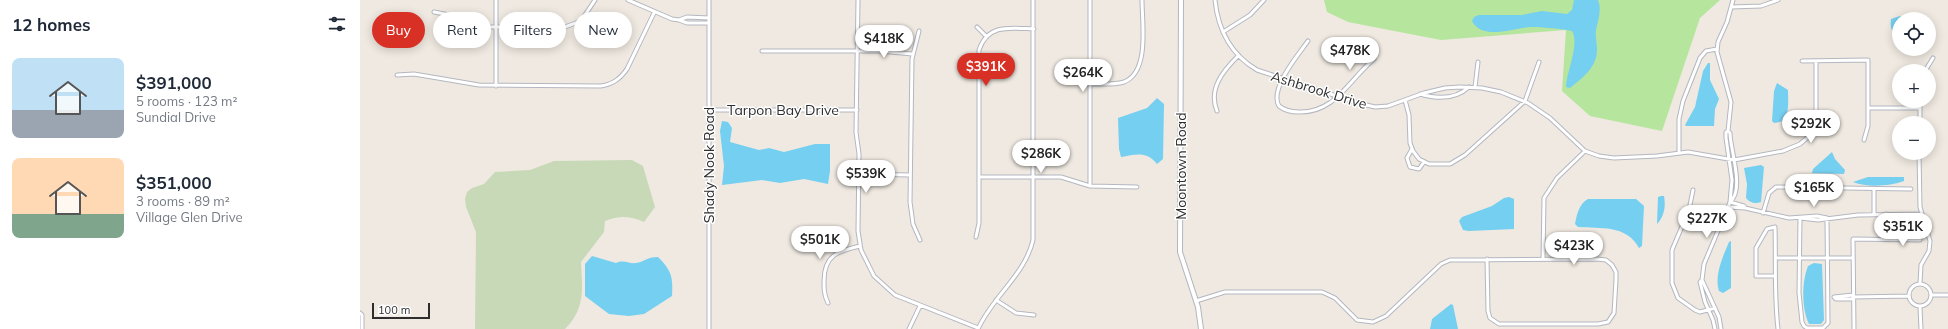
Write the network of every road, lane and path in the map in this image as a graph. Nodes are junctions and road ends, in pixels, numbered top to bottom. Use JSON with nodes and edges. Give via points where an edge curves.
{"nodes":[{"id":1,"x":496,"y":0,"type":"edge"},
{"id":2,"x":595,"y":0,"type":"edge"},
{"id":3,"x":628,"y":0,"type":"edge"},
{"id":4,"x":709,"y":0,"type":"edge"},
{"id":5,"x":858,"y":0,"type":"edge"},
{"id":6,"x":1033,"y":0,"type":"edge"},
{"id":7,"x":1090,"y":0,"type":"edge"},
{"id":8,"x":1142,"y":0,"type":"edge"},
{"id":9,"x":1181,"y":0,"type":"edge"},
{"id":10,"x":1215,"y":0,"type":"edge"},
{"id":11,"x":1264,"y":0,"type":"edge"},
{"id":12,"x":1733,"y":0,"type":"edge"},
{"id":13,"x":1778,"y":0,"type":"edge"},
{"id":14,"x":1731,"y":7,"type":"junction"},
{"id":15,"x":654,"y":13,"type":"junction"},
{"id":16,"x":709,"y":18,"type":"junction"},
{"id":17,"x":679,"y":20,"type":"junction"},
{"id":18,"x":709,"y":23,"type":"junction"},
{"id":19,"x":977,"y":27,"type":"dead end"},
{"id":20,"x":491,"y":28,"type":"edge"},
{"id":21,"x":496,"y":28,"type":"junction"},
{"id":22,"x":1034,"y":29,"type":"junction"},
{"id":23,"x":918,"y":31,"type":"dead end"},
{"id":24,"x":1223,"y":32,"type":"junction"},
{"id":25,"x":986,"y":36,"type":"junction"},
{"id":26,"x":1308,"y":41,"type":"dead end"},
{"id":27,"x":1717,"y":50,"type":"junction"},
{"id":28,"x":762,"y":51,"type":"dead end"},
{"id":29,"x":858,"y":51,"type":"junction"},
{"id":30,"x":912,"y":54,"type":"junction"},
{"id":31,"x":1238,"y":56,"type":"junction"},
{"id":32,"x":1934,"y":58,"type":"dead end"},
{"id":33,"x":1374,"y":59,"type":"dead end"},
{"id":34,"x":1802,"y":61,"type":"dead end"},
{"id":35,"x":1816,"y":61,"type":"junction"},
{"id":36,"x":1478,"y":62,"type":"dead end"},
{"id":37,"x":1539,"y":62,"type":"dead end"},
{"id":38,"x":1930,"y":64,"type":"edge"},
{"id":39,"x":397,"y":75,"type":"dead end"},
{"id":40,"x":1283,"y":79,"type":"junction"},
{"id":41,"x":1090,"y":84,"type":"junction"},
{"id":42,"x":496,"y":86,"type":"junction"},
{"id":43,"x":1469,"y":87,"type":"junction"},
{"id":44,"x":1475,"y":87,"type":"junction"},
{"id":45,"x":1420,"y":94,"type":"junction"},
{"id":46,"x":1339,"y":95,"type":"junction"},
{"id":47,"x":1405,"y":100,"type":"junction"},
{"id":48,"x":1525,"y":102,"type":"junction"},
{"id":49,"x":1868,"y":108,"type":"junction"},
{"id":50,"x":1892,"y":108,"type":"edge"},
{"id":51,"x":1920,"y":108,"type":"edge"},
{"id":52,"x":710,"y":110,"type":"junction"},
{"id":53,"x":856,"y":110,"type":"junction"},
{"id":54,"x":1217,"y":111,"type":"dead end"},
{"id":55,"x":1920,"y":116,"type":"edge"},
{"id":56,"x":1728,"y":131,"type":"junction"},
{"id":57,"x":1864,"y":140,"type":"dead end"},
{"id":58,"x":1412,"y":149,"type":"junction"},
{"id":59,"x":1585,"y":151,"type":"junction"},
{"id":60,"x":1679,"y":152,"type":"junction"},
{"id":61,"x":1728,"y":160,"type":"junction"},
{"id":62,"x":1734,"y":160,"type":"junction"},
{"id":63,"x":1920,"y":160,"type":"edge"},
{"id":64,"x":1424,"y":162,"type":"junction"},
{"id":65,"x":859,"y":174,"type":"junction"},
{"id":66,"x":910,"y":175,"type":"junction"},
{"id":67,"x":978,"y":177,"type":"junction"},
{"id":68,"x":1034,"y":177,"type":"junction"},
{"id":69,"x":1090,"y":186,"type":"junction"},
{"id":70,"x":1137,"y":187,"type":"dead end"},
{"id":71,"x":1911,"y":189,"type":"dead end"},
{"id":72,"x":1693,"y":190,"type":"dead end"},
{"id":73,"x":1874,"y":190,"type":"junction"},
{"id":74,"x":1730,"y":202,"type":"junction"},
{"id":75,"x":1728,"y":207,"type":"junction"},
{"id":76,"x":1745,"y":208,"type":"junction"},
{"id":77,"x":1763,"y":213,"type":"junction"},
{"id":78,"x":1874,"y":214,"type":"junction"},
{"id":79,"x":1886,"y":214,"type":"junction"},
{"id":80,"x":1922,"y":214,"type":"junction"},
{"id":81,"x":1800,"y":218,"type":"junction"},
{"id":82,"x":1827,"y":218,"type":"junction"},
{"id":83,"x":976,"y":237,"type":"dead end"},
{"id":84,"x":1886,"y":239,"type":"junction"},
{"id":85,"x":920,"y":240,"type":"dead end"},
{"id":86,"x":1920,"y":240,"type":"dead end"},
{"id":87,"x":860,"y":246,"type":"junction"},
{"id":88,"x":1776,"y":258,"type":"junction"},
{"id":89,"x":1801,"y":258,"type":"junction"},
{"id":90,"x":1827,"y":258,"type":"junction"},
{"id":91,"x":1853,"y":258,"type":"junction"},
{"id":92,"x":1487,"y":259,"type":"junction"},
{"id":93,"x":1543,"y":259,"type":"junction"},
{"id":94,"x":1775,"y":276,"type":"junction"},
{"id":95,"x":1702,"y":280,"type":"junction"},
{"id":96,"x":1920,"y":284,"type":"junction"},
{"id":97,"x":1931,"y":295,"type":"junction"},
{"id":98,"x":1948,"y":295,"type":"edge"},
{"id":99,"x":1908,"y":296,"type":"junction"},
{"id":100,"x":1828,"y":297,"type":"junction"},
{"id":101,"x":1853,"y":297,"type":"junction"},
{"id":102,"x":996,"y":300,"type":"junction"},
{"id":103,"x":1196,"y":301,"type":"junction"},
{"id":104,"x":828,"y":302,"type":"dead end"},
{"id":105,"x":920,"y":306,"type":"junction"},
{"id":106,"x":1920,"y":306,"type":"junction"},
{"id":107,"x":1715,"y":308,"type":"junction"},
{"id":108,"x":1709,"y":310,"type":"junction"},
{"id":109,"x":360,"y":313,"type":"edge"},
{"id":110,"x":1034,"y":315,"type":"dead end"},
{"id":111,"x":362,"y":329,"type":"edge"},
{"id":112,"x":709,"y":329,"type":"edge"},
{"id":113,"x":909,"y":329,"type":"edge"},
{"id":114,"x":978,"y":329,"type":"edge"},
{"id":115,"x":1201,"y":329,"type":"edge"},
{"id":116,"x":1715,"y":329,"type":"edge"},
{"id":117,"x":1721,"y":329,"type":"edge"},
{"id":118,"x":1778,"y":329,"type":"edge"},
{"id":119,"x":1854,"y":329,"type":"edge"},
{"id":120,"x":1921,"y":329,"type":"edge"}],
"edges":[{"from":1,"to":21,"type":"street"},
{"from":2,"to":21,"type":"street","via":[[581,21],[571,26]]},
{"from":3,"to":15,"type":"street"},
{"from":4,"to":16,"type":"street","name":"Shady Nook Road"},
{"from":5,"to":29,"type":"street"},
{"from":6,"to":22,"type":"street"},
{"from":7,"to":41,"type":"street"},
{"from":8,"to":41,"type":"street","via":[[1142,59],[1139,69],[1132,78],[1122,82]]},
{"from":9,"to":103,"type":"street","name":"Moontown Road","via":[[1180,252]]},
{"from":10,"to":24,"type":"street","name":"Ashbrook Drive","via":[[1216,13]]},
{"from":11,"to":24,"type":"street","via":[[1250,15]]},
{"from":12,"to":14,"type":"street"},
{"from":13,"to":14,"type":"street","via":[[1761,6]]},
{"from":14,"to":27,"type":"street"},
{"from":15,"to":17,"type":"street"},
{"from":15,"to":42,"type":"street","via":[[627,69],[621,77],[610,84],[589,87]]},
{"from":16,"to":17,"type":"street","via":[[687,17]]},
{"from":16,"to":18,"type":"street","name":"Shady Nook Road"},
{"from":17,"to":18,"type":"street","via":[[687,23]]},
{"from":18,"to":52,"type":"street","name":"Shady Nook Road"},
{"from":19,"to":25,"type":"street"},
{"from":20,"to":21,"type":"street"},
{"from":21,"to":42,"type":"street"},
{"from":22,"to":25,"type":"street","via":[[1001,29]]},
{"from":22,"to":68,"type":"street"},
{"from":23,"to":30,"type":"street"},
{"from":24,"to":31,"type":"street","name":"Ashbrook Drive","via":[[1228,44]]},
{"from":25,"to":67,"type":"street","via":[[978,55]]},
{"from":26,"to":40,"type":"street"},
{"from":27,"to":56,"type":"street","via":[[1718,63],[1730,102]]},
{"from":27,"to":60,"type":"street","via":[[1706,51],[1700,58],[1683,101],[1679,119]]},
{"from":28,"to":29,"type":"street"},
{"from":29,"to":30,"type":"street"},
{"from":29,"to":53,"type":"street"},
{"from":30,"to":66,"type":"street"},
{"from":31,"to":40,"type":"street","name":"Ashbrook Drive","via":[[1256,70]]},
{"from":31,"to":54,"type":"street","via":[[1223,72],[1216,88],[1214,102]]},
{"from":32,"to":38,"type":"street"},
{"from":33,"to":46,"type":"street"},
{"from":34,"to":35,"type":"street"},
{"from":35,"to":49,"type":"street","via":[[1868,60]]},
{"from":35,"to":62,"type":"street","name":"Ashbrook Drive","via":[[1816,119],[1807,138],[1793,148]]},
{"from":36,"to":44,"type":"street"},
{"from":37,"to":48,"type":"street"},
{"from":39,"to":42,"type":"street","via":[[414,74]]},
{"from":40,"to":46,"type":"street","name":"Ashbrook Drive"},
{"from":40,"to":46,"type":"street","via":[[1276,99],[1279,106],[1288,111],[1320,110]]},
{"from":41,"to":69,"type":"street"},
{"from":43,"to":44,"type":"street","name":"Ashbrook Drive"},
{"from":43,"to":45,"type":"street","name":"Ashbrook Drive","via":[[1445,88]]},
{"from":43,"to":45,"type":"street","via":[[1462,93],[1449,97],[1432,98]]},
{"from":44,"to":48,"type":"street","name":"Ashbrook Drive","via":[[1501,92]]},
{"from":45,"to":47,"type":"street","name":"Ashbrook Drive"},
{"from":46,"to":47,"type":"street","name":"Ashbrook Drive","via":[[1358,103],[1375,106],[1388,106]]},
{"from":47,"to":58,"type":"street"},
{"from":48,"to":59,"type":"street","name":"Ashbrook Drive","via":[[1550,118]]},
{"from":48,"to":64,"type":"street","via":[[1459,160],[1445,165]]},
{"from":49,"to":50,"type":"street"},
{"from":49,"to":57,"type":"street","via":[[1868,126]]},
{"from":51,"to":55,"type":"street"},
{"from":52,"to":53,"type":"street","name":"Tarpon Bay Drive"},
{"from":52,"to":112,"type":"street","name":"Shady Nook Road"},
{"from":53,"to":65,"type":"street"},
{"from":56,"to":61,"type":"street"},
{"from":56,"to":62,"type":"street"},
{"from":58,"to":64,"type":"street"},
{"from":58,"to":64,"type":"street","via":[[1407,158],[1410,167],[1419,169]]},
{"from":59,"to":60,"type":"street","name":"Ashbrook Drive","via":[[1614,158]]},
{"from":59,"to":93,"type":"street","via":[[1557,178],[1544,198]]},
{"from":60,"to":61,"type":"street","name":"Ashbrook Drive","via":[[1696,152]]},
{"from":61,"to":62,"type":"street","name":"Ashbrook Drive"},
{"from":61,"to":74,"type":"street","via":[[1732,180]]},
{"from":62,"to":74,"type":"street","via":[[1736,186]]},
{"from":63,"to":80,"type":"street","via":[[1919,202]]},
{"from":65,"to":66,"type":"street"},
{"from":65,"to":87,"type":"street"},
{"from":66,"to":85,"type":"street","via":[[910,207],[913,224]]},
{"from":67,"to":68,"type":"street"},
{"from":67,"to":83,"type":"street","via":[[979,223]]},
{"from":68,"to":69,"type":"street","via":[[1066,177]]},
{"from":68,"to":102,"type":"street","via":[[1034,234],[1031,247],[1026,261]]},
{"from":69,"to":70,"type":"street"},
{"from":71,"to":73,"type":"street"},
{"from":72,"to":108,"type":"street","via":[[1689,210],[1672,250],[1672,283],[1676,294],[1688,305],[1700,312]]},
{"from":73,"to":77,"type":"street","via":[[1776,187],[1769,193]]},
{"from":73,"to":78,"type":"street"},
{"from":74,"to":75,"type":"street"},
{"from":74,"to":76,"type":"street"},
{"from":75,"to":76,"type":"street"},
{"from":75,"to":95,"type":"street","via":[[1704,264]]},
{"from":76,"to":77,"type":"street"},
{"from":77,"to":81,"type":"street"},
{"from":78,"to":79,"type":"street"},
{"from":78,"to":82,"type":"street"},
{"from":79,"to":80,"type":"street"},
{"from":79,"to":84,"type":"street"},
{"from":80,"to":96,"type":"street","via":[[1930,248],[1921,265]]},
{"from":81,"to":82,"type":"street"},
{"from":81,"to":89,"type":"street"},
{"from":82,"to":90,"type":"street"},
{"from":84,"to":86,"type":"street"},
{"from":84,"to":91,"type":"street","via":[[1853,239]]},
{"from":87,"to":104,"type":"street","via":[[840,251],[827,262],[824,294]]},
{"from":87,"to":105,"type":"street","via":[[869,267],[880,282],[895,295]]},
{"from":88,"to":89,"type":"street"},
{"from":88,"to":94,"type":"street"},
{"from":88,"to":94,"type":"street","via":[[1775,228],[1767,229],[1756,248],[1756,276]]},
{"from":89,"to":90,"type":"street"},
{"from":89,"to":100,"type":"street","via":[[1800,300],[1802,322],[1805,327],[1826,326]]},
{"from":90,"to":91,"type":"street"},
{"from":90,"to":100,"type":"street"},
{"from":91,"to":101,"type":"street"},
{"from":92,"to":93,"type":"street"},
{"from":92,"to":93,"type":"street","via":[[1487,304],[1494,321],[1504,325],[1598,324],[1611,319],[1615,311],[1616,276],[1609,262],[1601,259]]},
{"from":92,"to":103,"type":"street","via":[[1445,262],[1386,316],[1374,322],[1357,320],[1335,298],[1322,292],[1226,292]]},
{"from":94,"to":118,"type":"street"},
{"from":95,"to":107,"type":"street"},
{"from":95,"to":108,"type":"street","via":[[1701,290]]},
{"from":96,"to":97,"type":"street","via":[[1928,288]]},
{"from":96,"to":99,"type":"street","via":[[1912,288]]},
{"from":97,"to":98,"type":"street"},
{"from":97,"to":106,"type":"street","via":[[1929,302]]},
{"from":99,"to":101,"type":"street"},
{"from":99,"to":106,"type":"street","via":[[1912,304]]},
{"from":100,"to":101,"type":"street"},
{"from":101,"to":119,"type":"street"},
{"from":102,"to":110,"type":"street","via":[[1016,313]]},
{"from":102,"to":114,"type":"street"},
{"from":103,"to":115,"type":"street","name":"Moontown Road"},
{"from":105,"to":113,"type":"street"},
{"from":105,"to":114,"type":"street"},
{"from":106,"to":120,"type":"street"},
{"from":107,"to":108,"type":"street"},
{"from":107,"to":117,"type":"street"},
{"from":108,"to":116,"type":"street"},
{"from":109,"to":111,"type":"street"}]}
